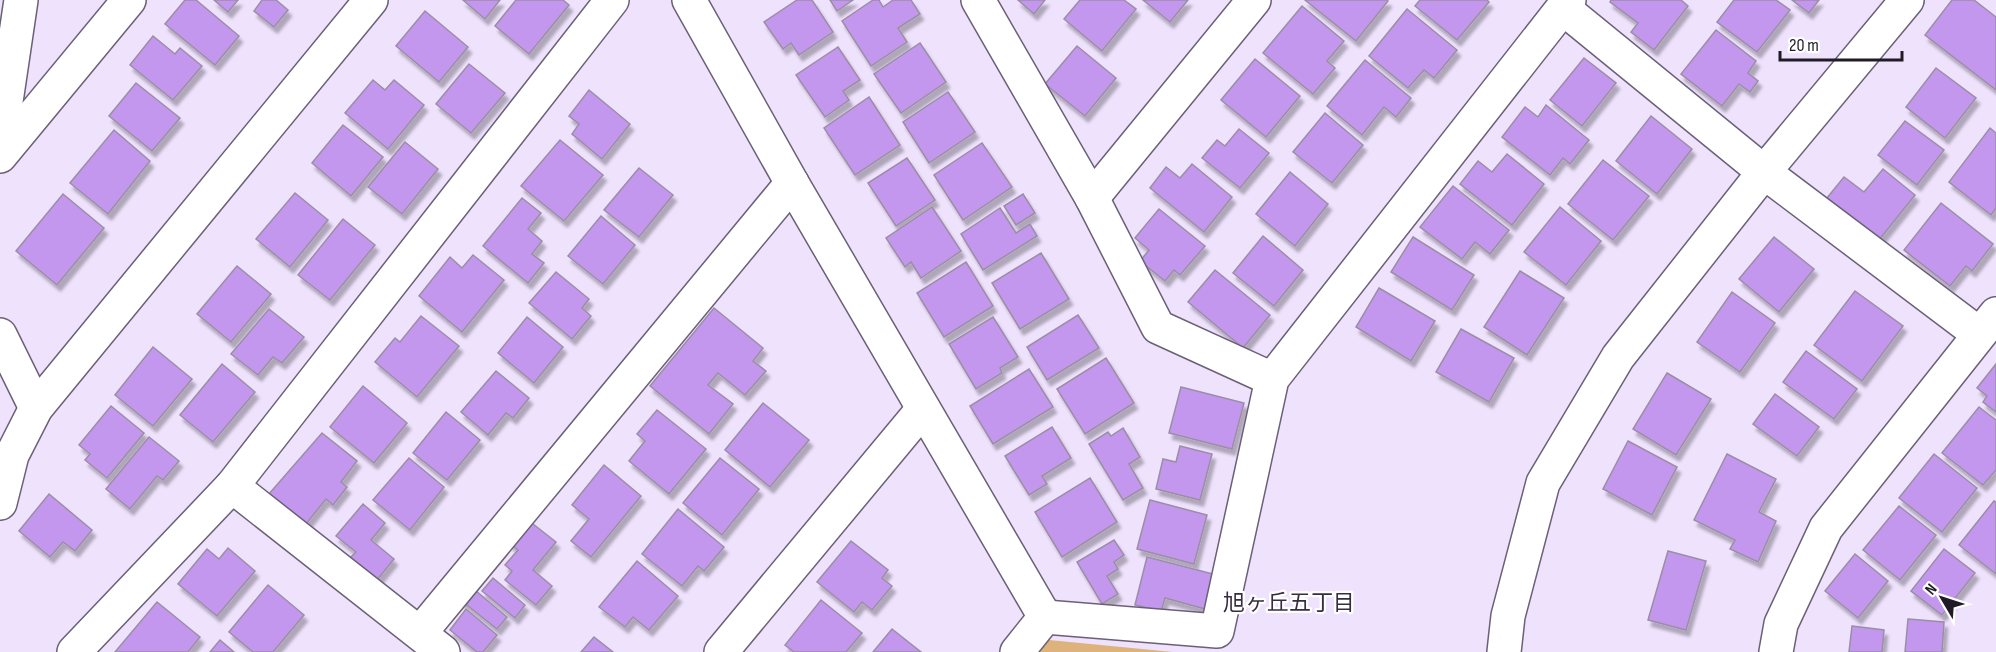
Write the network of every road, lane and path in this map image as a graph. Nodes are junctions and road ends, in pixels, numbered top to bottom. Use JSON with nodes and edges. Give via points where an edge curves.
{"nodes":[{"id":1,"x":21,"y":0,"type":"edge"},
{"id":2,"x":129,"y":0,"type":"edge"},
{"id":3,"x":371,"y":0,"type":"edge"},
{"id":4,"x":612,"y":0,"type":"edge"},
{"id":5,"x":689,"y":0,"type":"edge"},
{"id":6,"x":978,"y":0,"type":"edge"},
{"id":7,"x":1254,"y":0,"type":"edge"},
{"id":8,"x":1907,"y":0,"type":"edge"},
{"id":9,"x":1566,"y":4,"type":"edge"},
{"id":10,"x":0,"y":142,"type":"edge"},
{"id":11,"x":0,"y":156,"type":"edge"},
{"id":12,"x":1764,"y":172,"type":"junction"},
{"id":13,"x":792,"y":183,"type":"junction"},
{"id":14,"x":1092,"y":198,"type":"junction"},
{"id":15,"x":1988,"y":324,"type":"edge"},
{"id":16,"x":0,"y":335,"type":"edge"},
{"id":17,"x":1272,"y":379,"type":"junction"},
{"id":18,"x":36,"y":408,"type":"junction"},
{"id":19,"x":923,"y":409,"type":"junction"},
{"id":20,"x":232,"y":486,"type":"junction"},
{"id":21,"x":0,"y":503,"type":"edge"},
{"id":22,"x":1044,"y":617,"type":"junction"},
{"id":23,"x":431,"y":642,"type":"edge"},
{"id":24,"x":74,"y":652,"type":"edge"},
{"id":25,"x":721,"y":652,"type":"edge"},
{"id":26,"x":1017,"y":652,"type":"edge"},
{"id":27,"x":1504,"y":652,"type":"edge"},
{"id":28,"x":1776,"y":652,"type":"edge"}],
"edges":[{"from":1,"to":10,"type":"street"},
{"from":2,"to":11,"type":"street"},
{"from":3,"to":18,"type":"street"},
{"from":4,"to":20,"type":"street"},
{"from":5,"to":13,"type":"street"},
{"from":6,"to":14,"type":"street"},
{"from":7,"to":14,"type":"street"},
{"from":8,"to":12,"type":"street"},
{"from":9,"to":12,"type":"street"},
{"from":9,"to":17,"type":"street"},
{"from":12,"to":15,"type":"street"},
{"from":12,"to":27,"type":"street","via":[[1617,357],[1543,483],[1508,616]]},
{"from":13,"to":19,"type":"street"},
{"from":13,"to":23,"type":"street"},
{"from":14,"to":17,"type":"street","via":[[1158,327]]},
{"from":15,"to":28,"type":"street","via":[[1826,528],[1781,624]]},
{"from":16,"to":18,"type":"street"},
{"from":17,"to":22,"type":"street","via":[[1217,631]]},
{"from":18,"to":21,"type":"street","via":[[12,455]]},
{"from":19,"to":22,"type":"street"},
{"from":19,"to":25,"type":"street"},
{"from":20,"to":23,"type":"street"},
{"from":20,"to":24,"type":"street"},
{"from":22,"to":26,"type":"street"}]}
